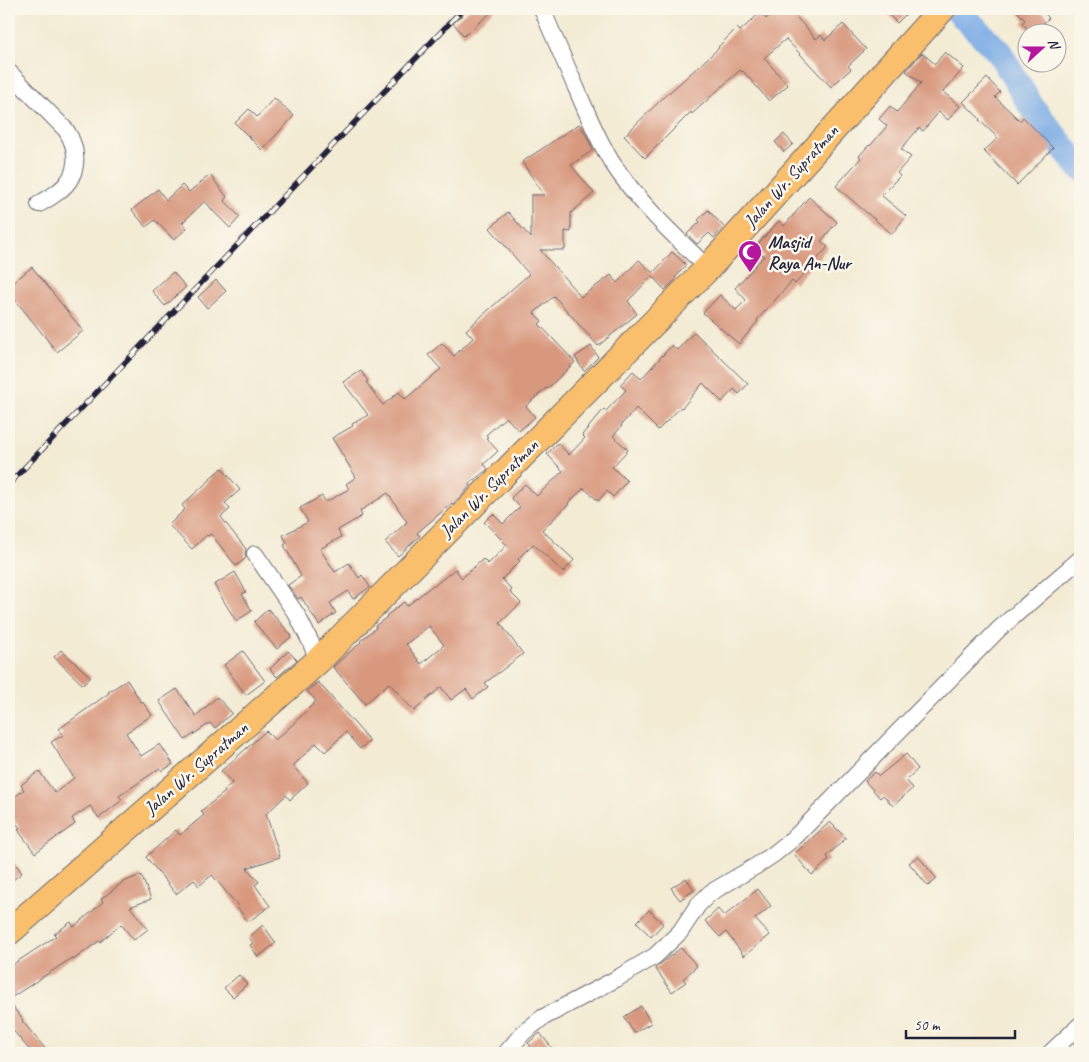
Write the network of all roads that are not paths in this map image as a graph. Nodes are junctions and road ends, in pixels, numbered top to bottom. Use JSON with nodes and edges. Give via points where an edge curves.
{"nodes":[{"id":1,"x":542,"y":9,"type":"edge"},
{"id":2,"x":940,"y":11,"type":"edge"},
{"id":3,"x":9,"y":72,"type":"edge"},
{"id":4,"x":39,"y":204,"type":"dead end"},
{"id":5,"x":708,"y":268,"type":"junction"},
{"id":6,"x":255,"y":554,"type":"dead end"},
{"id":7,"x":1080,"y":559,"type":"edge"},
{"id":8,"x":318,"y":661,"type":"junction"},
{"id":9,"x":9,"y":932,"type":"edge"},
{"id":10,"x":1080,"y":1025,"type":"edge"},
{"id":11,"x":506,"y":1053,"type":"edge"},
{"id":12,"x":1050,"y":1053,"type":"edge"}],
"edges":[{"from":1,"to":5,"type":"street","via":[[611,161],[651,212]]},
{"from":2,"to":5,"type":"main road","name":"Jalan Wr. Supratman"},
{"from":3,"to":4,"type":"street","via":[[66,130],[75,150],[76,162],[67,183]]},
{"from":5,"to":8,"type":"main road","name":"Jalan Wr. Supratman"},
{"from":6,"to":8,"type":"street","via":[[297,615]]},
{"from":7,"to":11,"type":"street","via":[[999,629],[796,836],[756,866],[710,893],[680,932],[655,956],[542,1018]]},
{"from":8,"to":9,"type":"main road","name":"Jalan Wr. Supratman"},
{"from":10,"to":12,"type":"street"}]}
